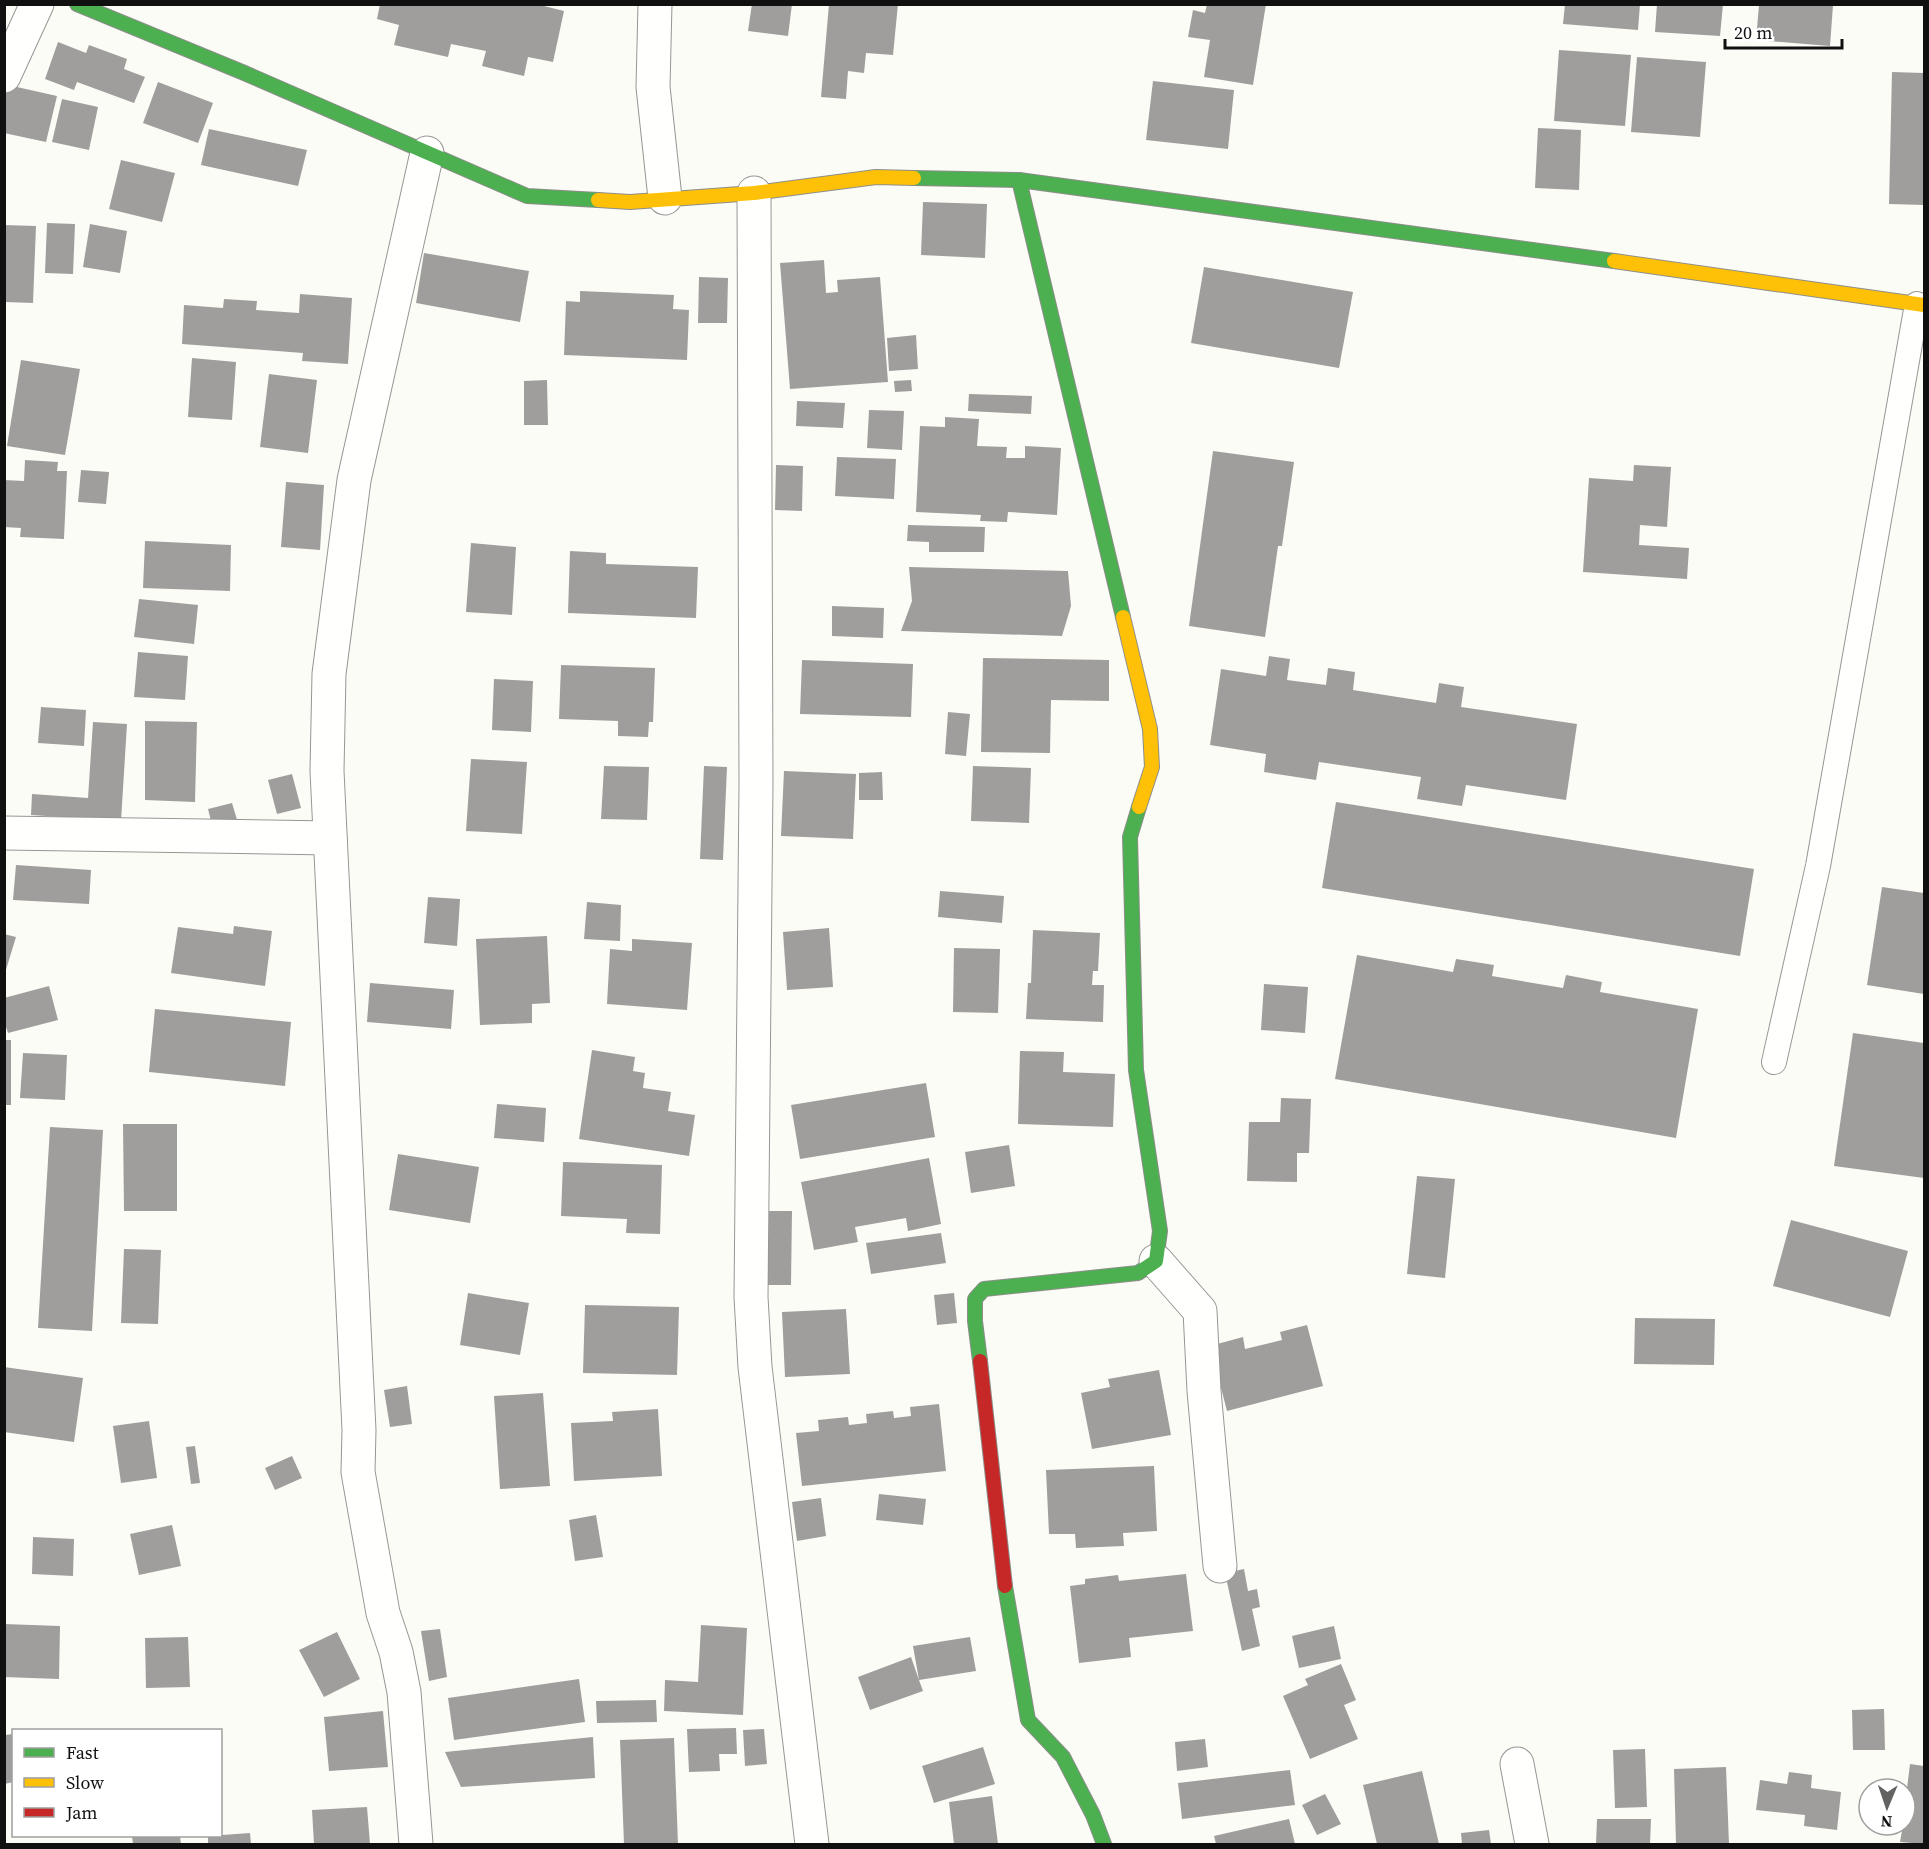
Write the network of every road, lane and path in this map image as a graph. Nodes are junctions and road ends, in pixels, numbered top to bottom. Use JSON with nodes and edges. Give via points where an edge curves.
{"nodes":[{"id":1,"x":37,"y":4,"type":"edge"},
{"id":2,"x":77,"y":4,"type":"edge"},
{"id":3,"x":656,"y":4,"type":"edge"},
{"id":4,"x":4,"y":76,"type":"edge"},
{"id":5,"x":427,"y":153,"type":"junction"},
{"id":6,"x":1019,"y":180,"type":"junction"},
{"id":7,"x":754,"y":193,"type":"junction"},
{"id":8,"x":665,"y":198,"type":"junction"},
{"id":9,"x":1921,"y":305,"type":"edge"},
{"id":10,"x":4,"y":833,"type":"edge"},
{"id":11,"x":330,"y":838,"type":"junction"},
{"id":12,"x":1774,"y":1062,"type":"dead end"},
{"id":13,"x":1156,"y":1261,"type":"junction"},
{"id":14,"x":1220,"y":1566,"type":"dead end"},
{"id":15,"x":1517,"y":1764,"type":"dead end"},
{"id":16,"x":416,"y":1845,"type":"edge"},
{"id":17,"x":812,"y":1845,"type":"edge"},
{"id":18,"x":1104,"y":1845,"type":"edge"},
{"id":19,"x":1532,"y":1845,"type":"edge"}],
"edges":[{"from":1,"to":4,"type":"street"},
{"from":2,"to":5,"type":"street"},
{"from":3,"to":8,"type":"street","via":[[653,87]]},
{"from":5,"to":8,"type":"street","via":[[527,196],[630,202]]},
{"from":5,"to":11,"type":"street","via":[[354,480],[329,674]]},
{"from":6,"to":7,"type":"street","via":[[876,177]]},
{"from":6,"to":9,"type":"street"},
{"from":6,"to":13,"type":"street","via":[[1150,729],[1152,767],[1130,837],[1136,1070],[1160,1231]]},
{"from":7,"to":8,"type":"street"},
{"from":7,"to":17,"type":"street","via":[[756,784],[751,1297],[755,1367]]},
{"from":9,"to":12,"type":"lane","via":[[1818,866]]},
{"from":10,"to":11,"type":"street"},
{"from":11,"to":16,"type":"street","via":[[358,1472],[383,1613],[404,1692]]},
{"from":13,"to":14,"type":"street","via":[[1200,1311]]},
{"from":13,"to":18,"type":"street","via":[[1138,1273],[984,1289],[975,1299],[1006,1598],[1028,1720],[1063,1756],[1094,1815]]},
{"from":15,"to":19,"type":"street"}]}
